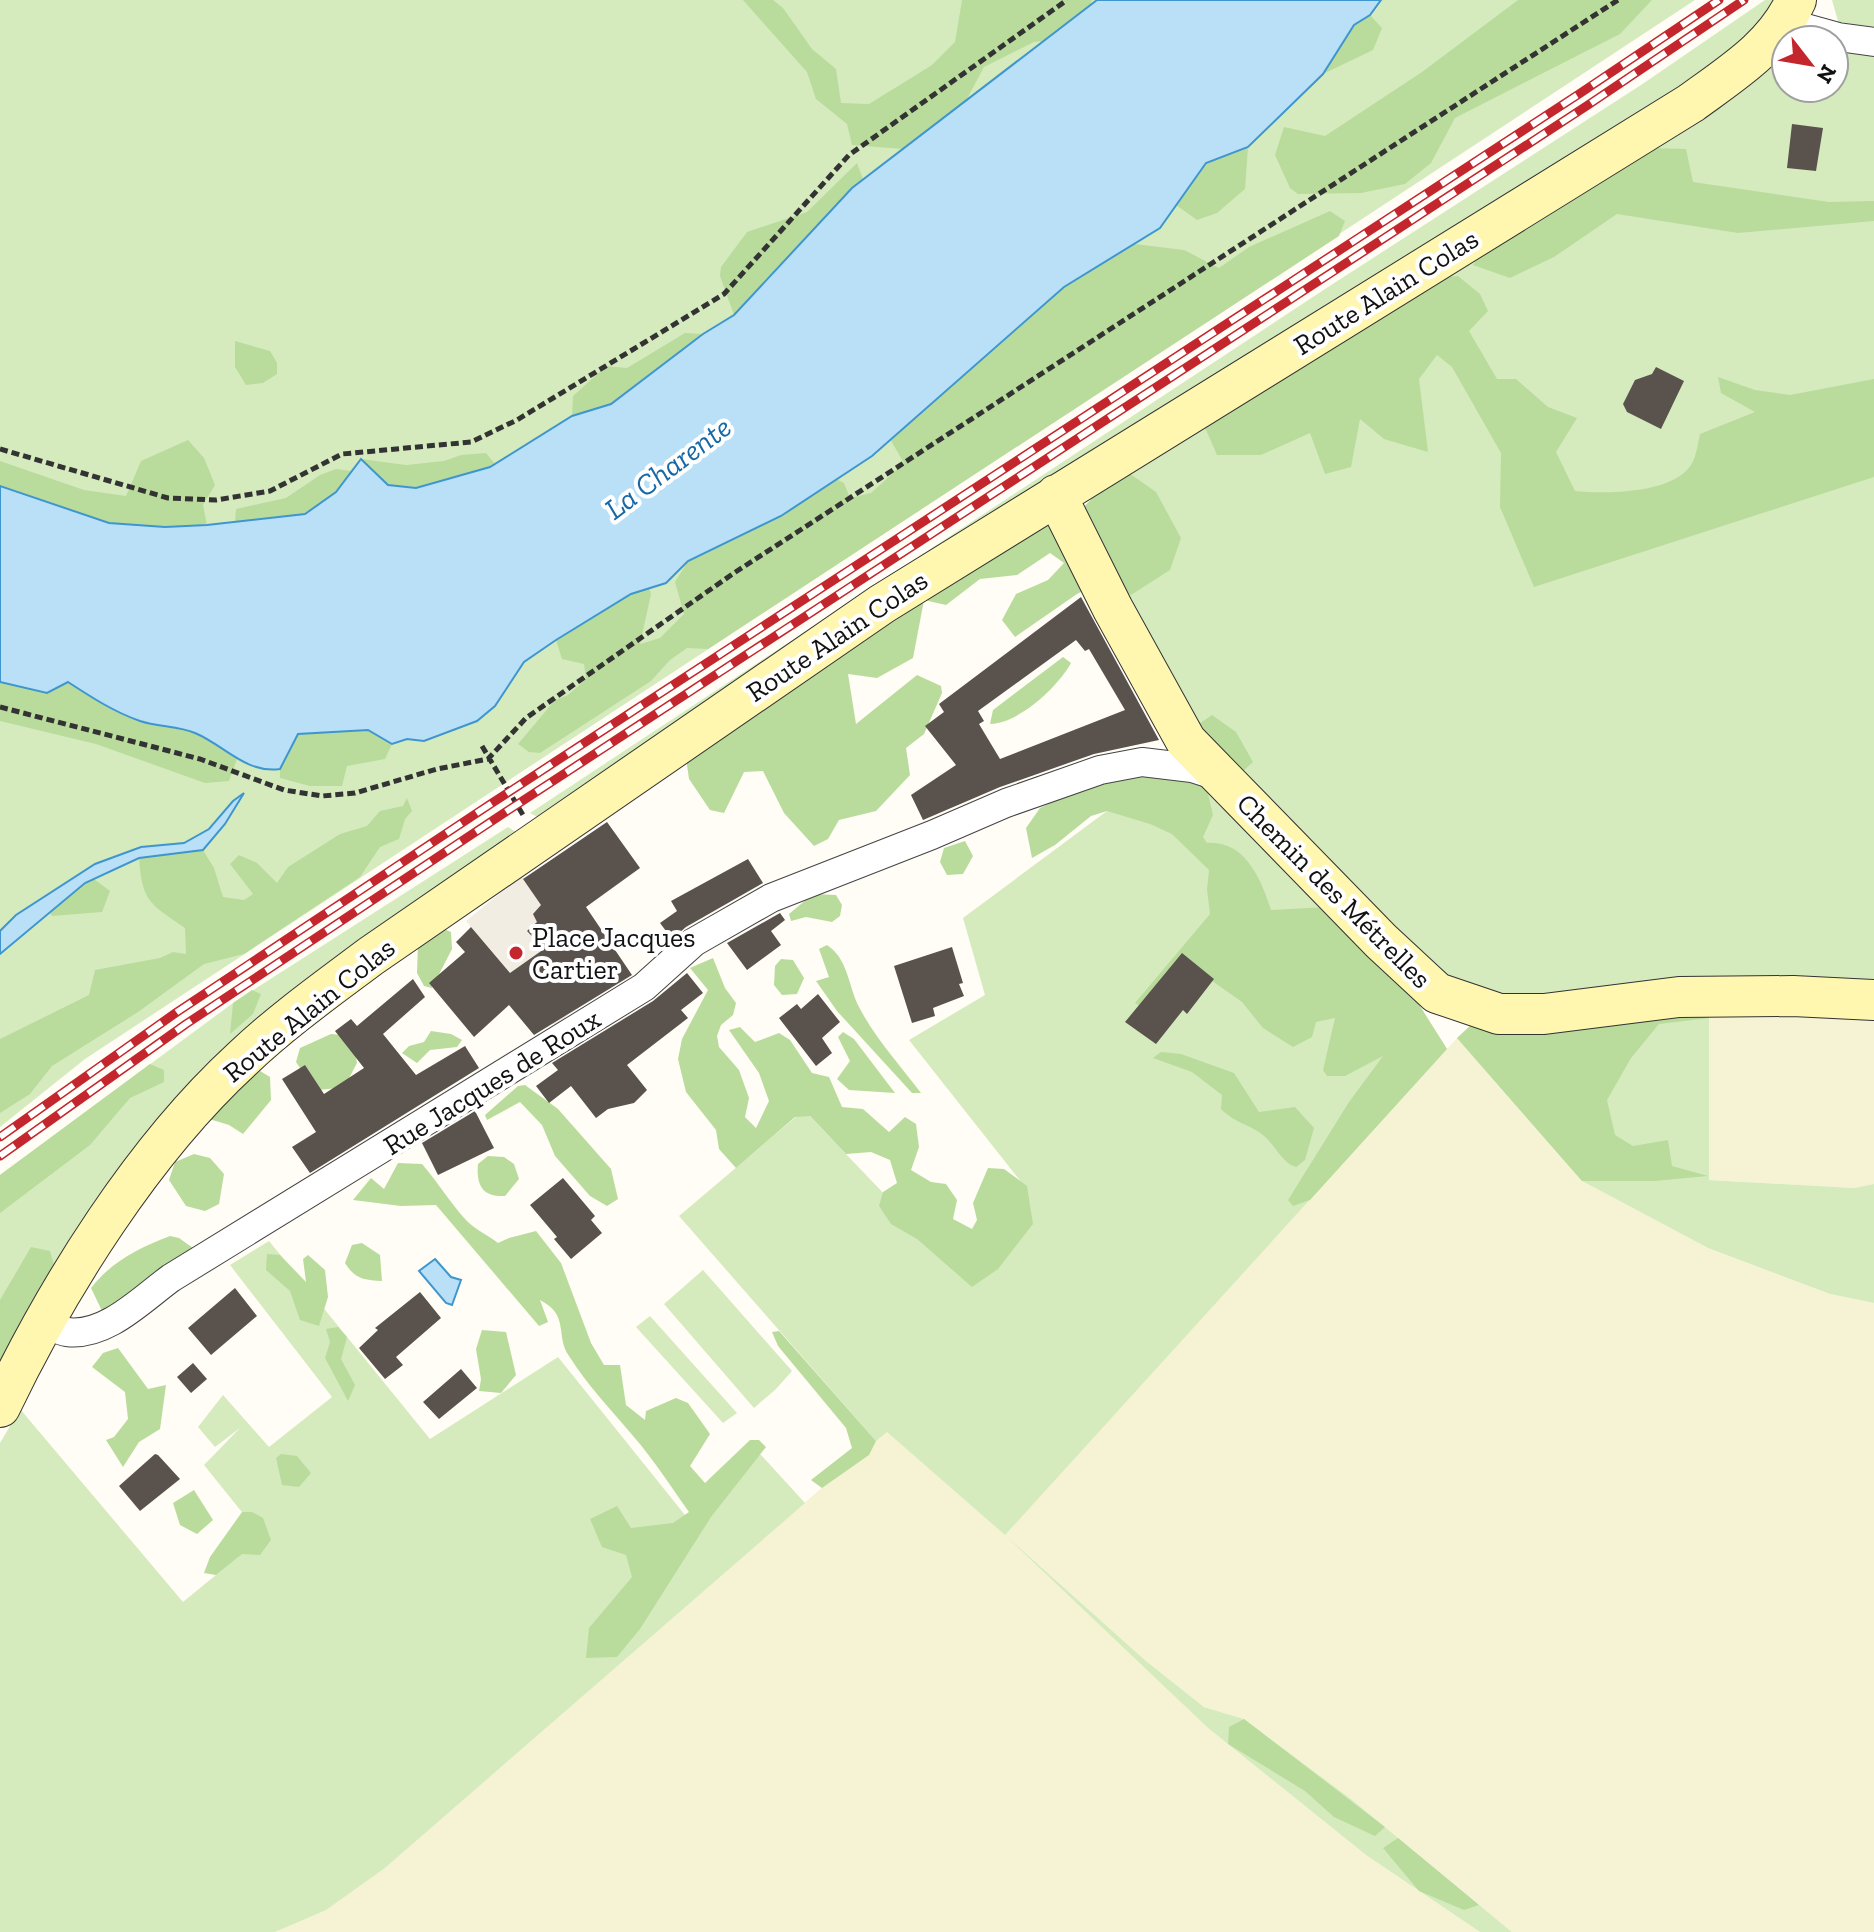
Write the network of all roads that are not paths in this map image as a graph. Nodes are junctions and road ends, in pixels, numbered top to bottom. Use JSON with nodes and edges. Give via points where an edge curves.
{"nodes":[{"id":1,"x":1790,"y":11,"type":"edge"},
{"id":2,"x":1874,"y":42,"type":"edge"},
{"id":3,"x":1056,"y":495,"type":"junction"},
{"id":4,"x":1218,"y":776,"type":"junction"},
{"id":5,"x":1874,"y":1000,"type":"edge"},
{"id":6,"x":44,"y":1323,"type":"junction"},
{"id":7,"x":0,"y":1407,"type":"edge"}],
"edges":[{"from":1,"to":2,"type":"street","via":[[1838,37]]},
{"from":1,"to":3,"type":"street","name":"Route Alain Colas","via":[[1751,59],[1691,103]]},
{"from":3,"to":4,"type":"street","name":"Chemin des Métrelles","via":[[1186,741]]},
{"from":3,"to":6,"type":"street","name":"Route Alain Colas","via":[[836,634],[303,1007],[241,1059],[158,1152],[79,1263]]},
{"from":4,"to":5,"type":"street","name":"Chemin des Métrelles","via":[[1437,993],[1499,1014],[1544,1014],[1679,997]]},
{"from":4,"to":6,"type":"street","name":"Rue Jacques de Roux","via":[[1142,762],[1100,770],[771,898],[694,942],[644,987],[171,1278],[99,1328],[64,1332]]},
{"from":6,"to":7,"type":"street","name":"Route Alain Colas"}]}
